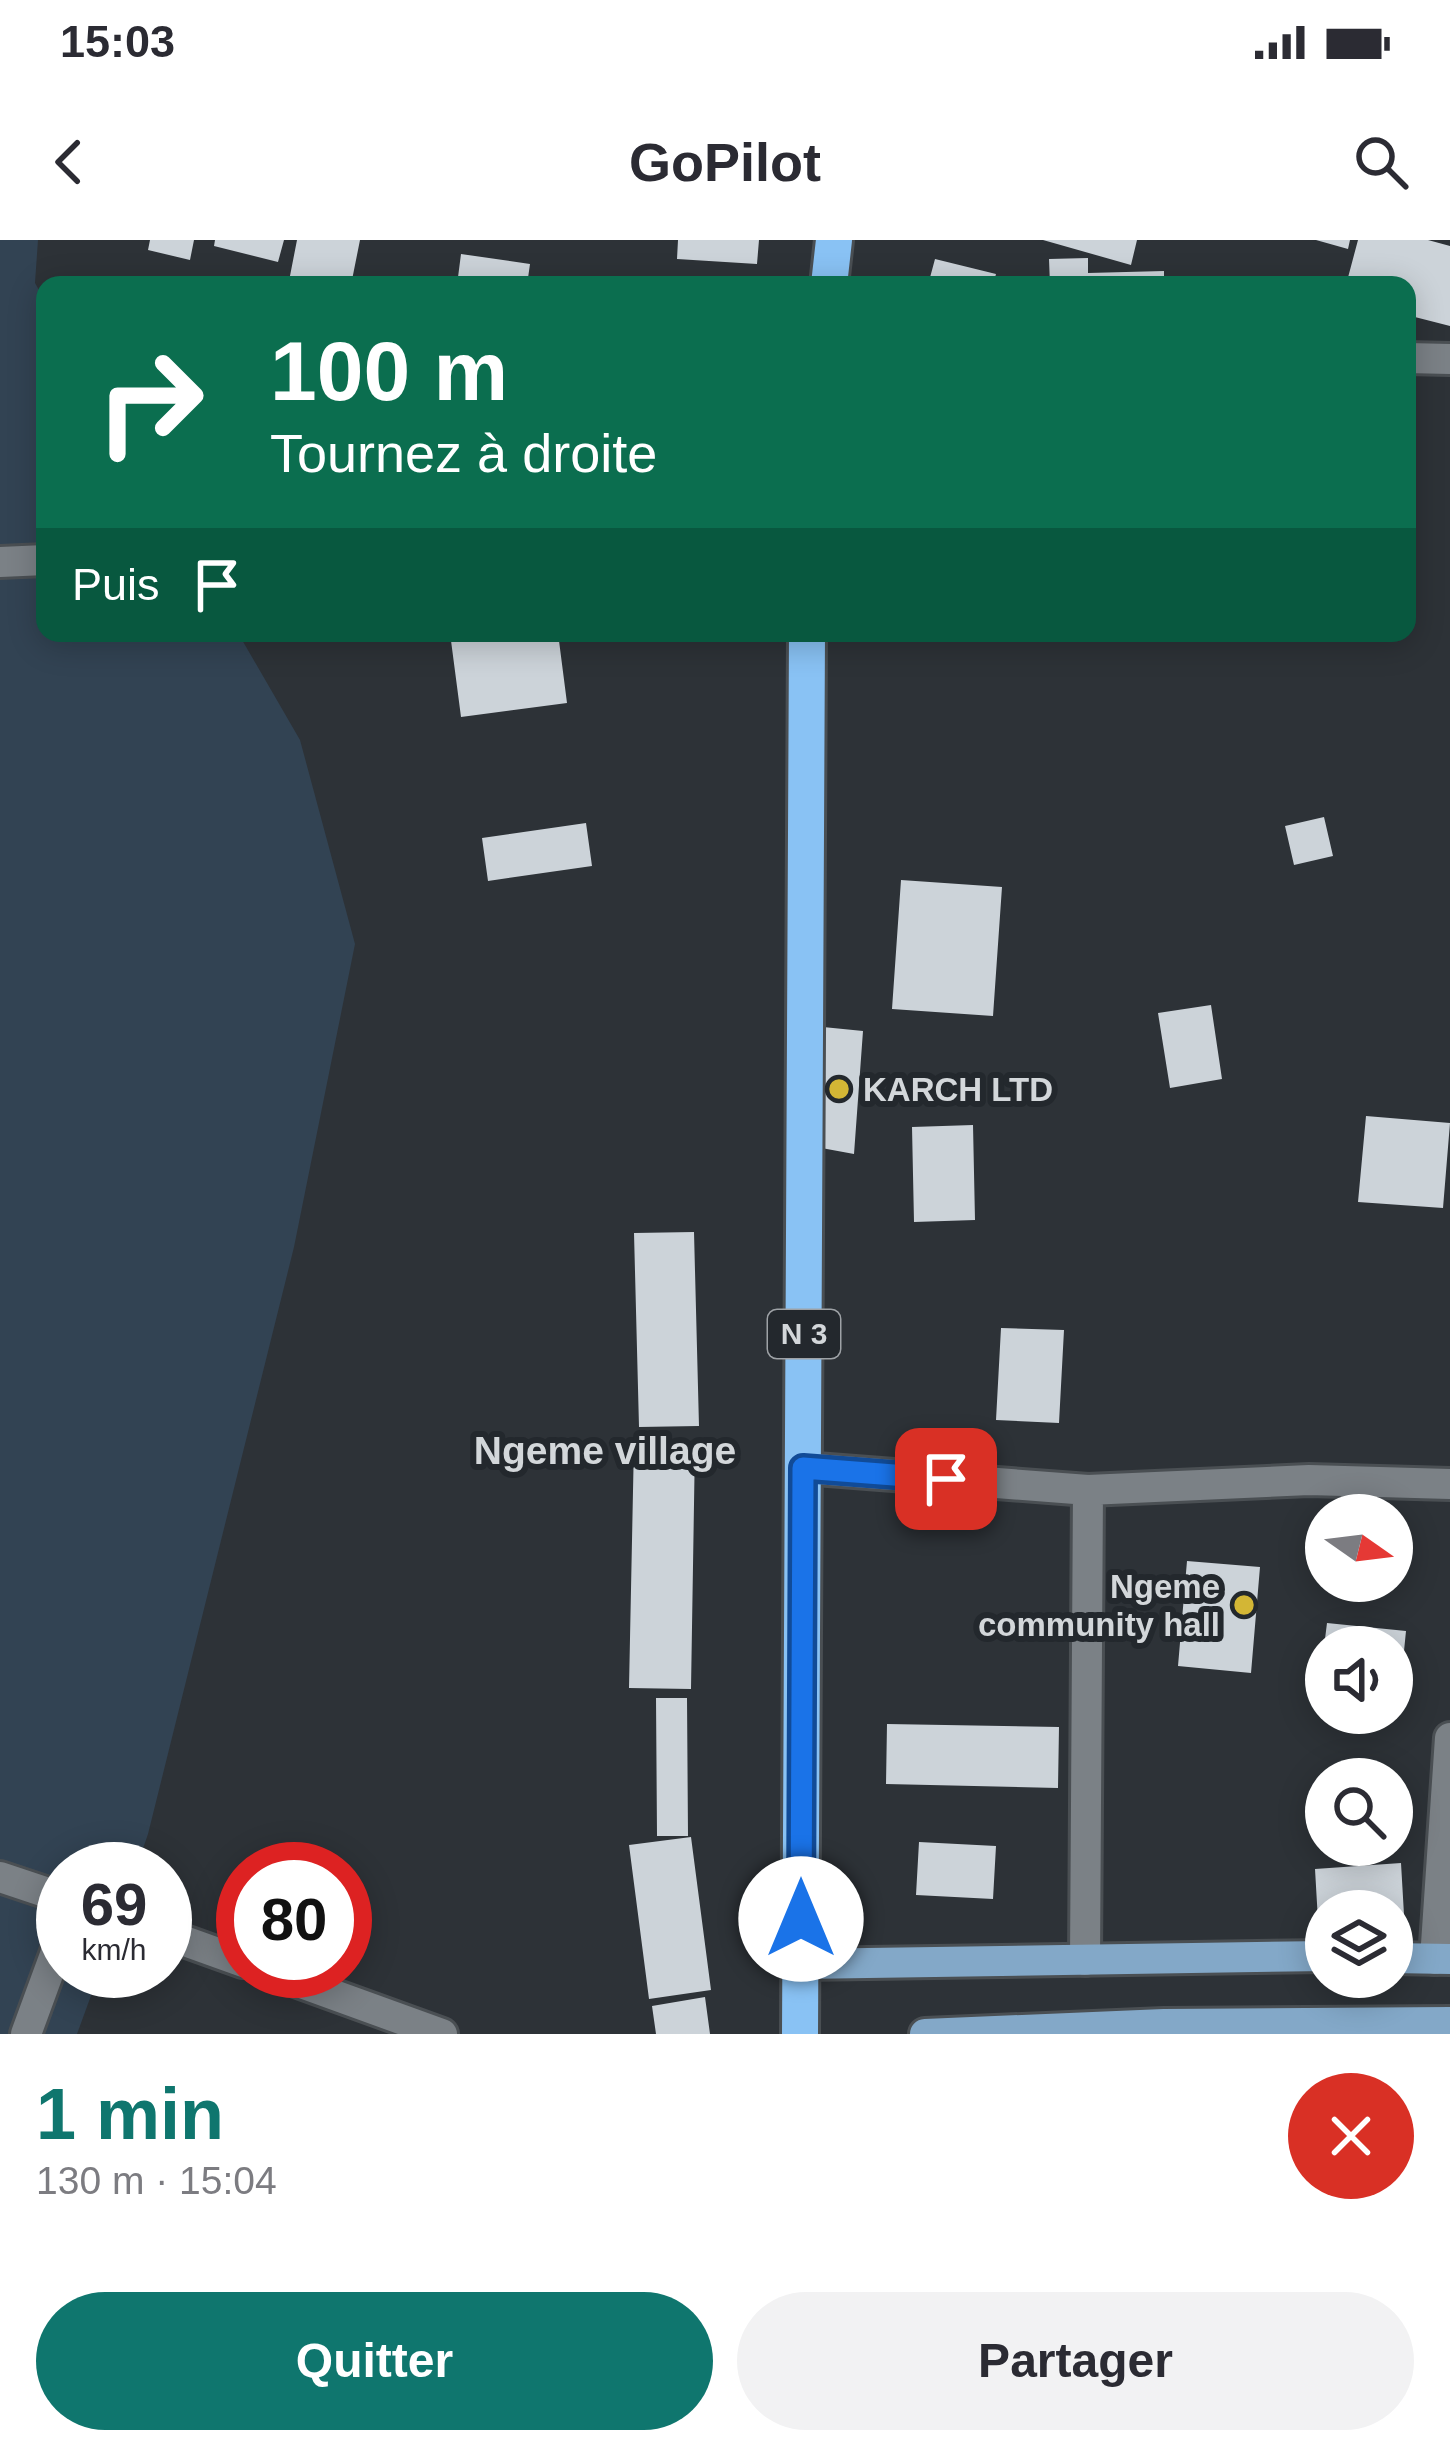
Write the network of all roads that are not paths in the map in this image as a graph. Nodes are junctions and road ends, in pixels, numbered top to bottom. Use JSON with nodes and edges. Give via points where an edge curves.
{"nodes":[{"id":1,"x":833,"y":240,"type":"edge"},
{"id":2,"x":830,"y":276,"type":"edge"},
{"id":3,"x":1416,"y":358,"type":"edge"},
{"id":4,"x":1450,"y":359,"type":"edge"},
{"id":5,"x":36,"y":560,"type":"edge"},
{"id":6,"x":0,"y":562,"type":"edge"},
{"id":7,"x":807,"y":642,"type":"edge"},
{"id":8,"x":803,"y":1468,"type":"junction"},
{"id":9,"x":1450,"y":1484,"type":"edge"},
{"id":10,"x":1088,"y":1490,"type":"junction"},
{"id":11,"x":1450,"y":1738,"type":"edge"},
{"id":12,"x":0,"y":1877,"type":"edge"},
{"id":13,"x":36,"y":1889,"type":"edge"},
{"id":14,"x":1305,"y":1956,"type":"edge"},
{"id":15,"x":1413,"y":1958,"type":"edge"},
{"id":16,"x":1443,"y":1959,"type":"edge"},
{"id":17,"x":1085,"y":1960,"type":"junction"},
{"id":18,"x":801,"y":1964,"type":"junction"},
{"id":19,"x":39,"y":1998,"type":"edge"},
{"id":20,"x":342,"y":1998,"type":"edge"},
{"id":21,"x":1450,"y":2022,"type":"edge"},
{"id":22,"x":435,"y":2032,"type":"edge"},
{"id":23,"x":26,"y":2034,"type":"edge"},
{"id":24,"x":800,"y":2034,"type":"edge"},
{"id":25,"x":925,"y":2034,"type":"edge"}],
"edges":[{"from":1,"to":2,"type":"highway"},
{"from":3,"to":4,"type":"street"},
{"from":5,"to":6,"type":"street"},
{"from":7,"to":8,"type":"highway","number":"N 3"},
{"from":8,"to":10,"type":"street"},
{"from":8,"to":18,"type":"highway","number":"N 3"},
{"from":9,"to":10,"type":"street","via":[[1310,1480]]},
{"from":10,"to":17,"type":"street"},
{"from":11,"to":16,"type":"street"},
{"from":12,"to":13,"type":"street"},
{"from":14,"to":17,"type":"main road"},
{"from":15,"to":16,"type":"main road"},
{"from":17,"to":18,"type":"main road"},
{"from":18,"to":24,"type":"highway","number":"N 3"},
{"from":19,"to":23,"type":"street"},
{"from":20,"to":22,"type":"street"},
{"from":21,"to":25,"type":"main road"}]}
